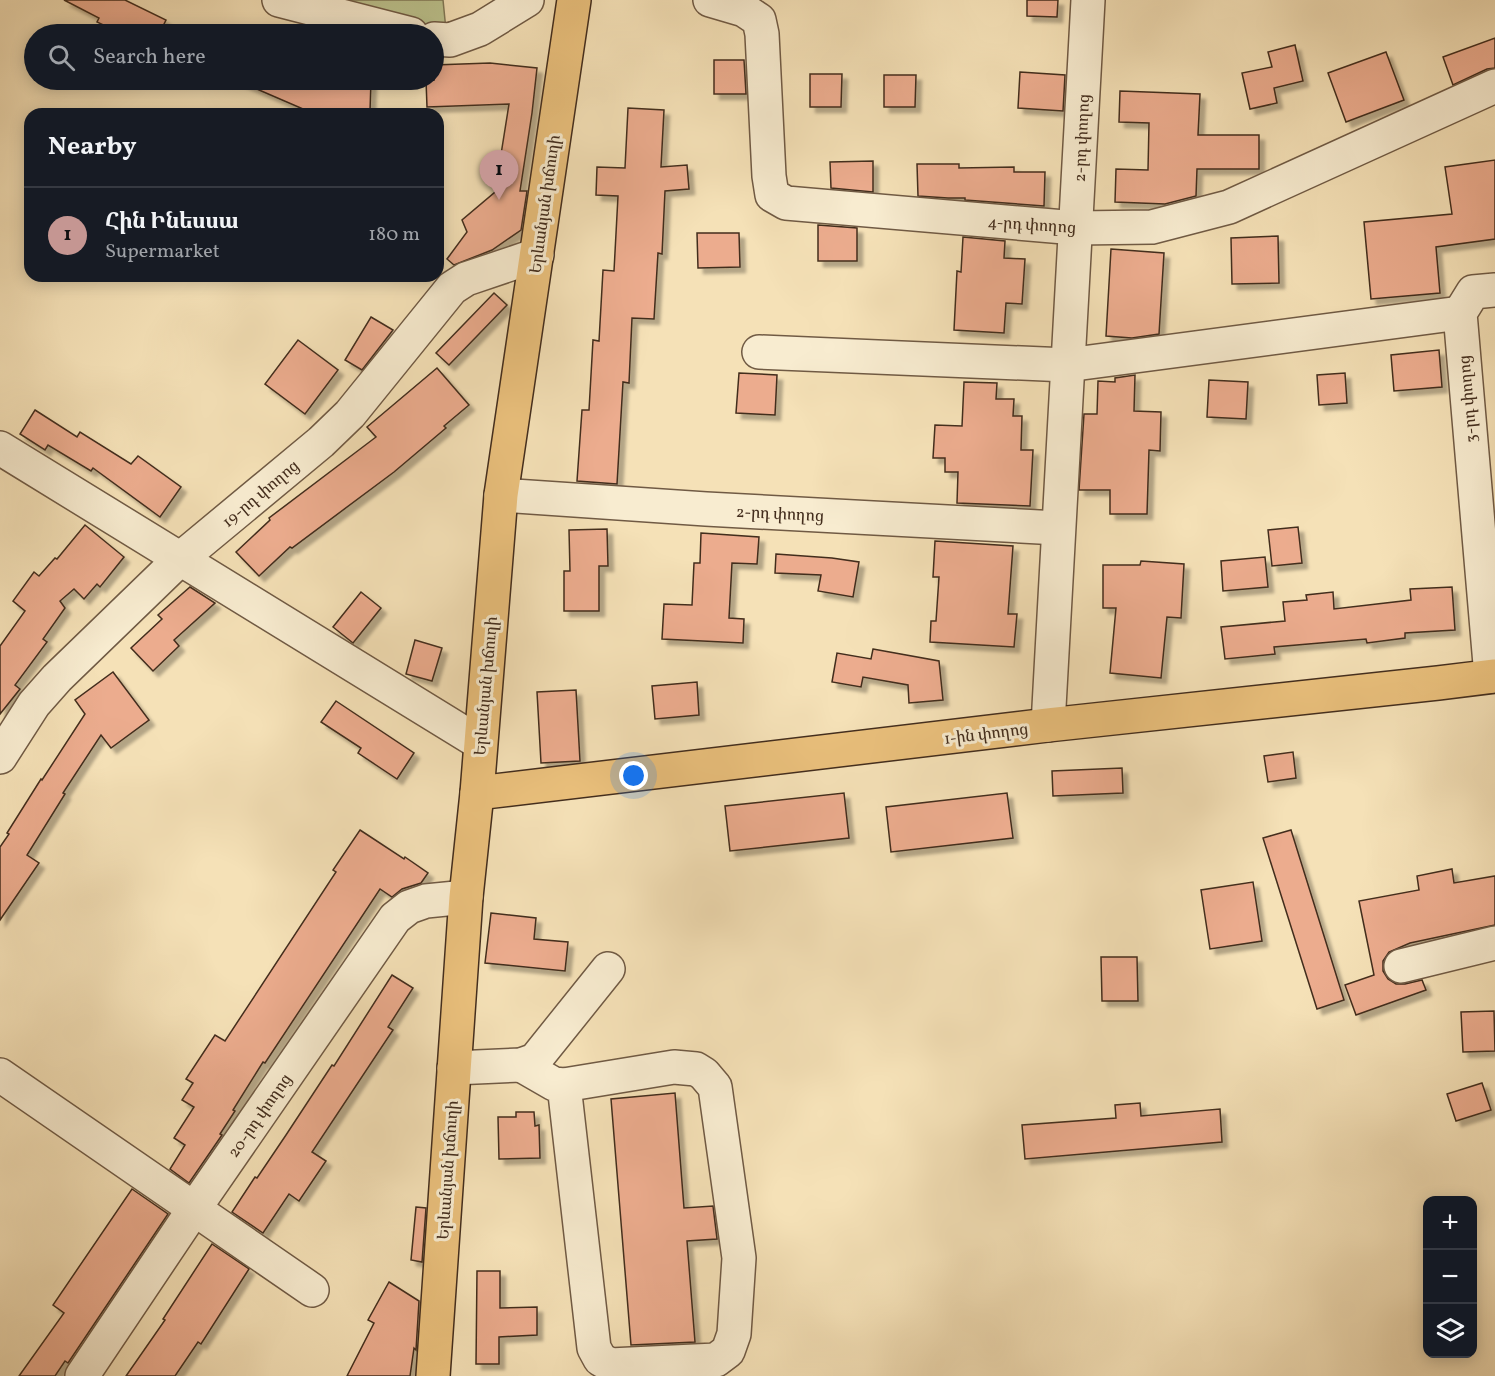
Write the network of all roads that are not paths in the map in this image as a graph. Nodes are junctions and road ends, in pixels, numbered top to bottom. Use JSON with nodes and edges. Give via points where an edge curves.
{"nodes":[{"id":1,"x":279,"y":0,"type":"edge"},
{"id":2,"x":527,"y":0,"type":"edge"},
{"id":3,"x":574,"y":0,"type":"edge"},
{"id":4,"x":710,"y":0,"type":"edge"},
{"id":5,"x":1088,"y":0,"type":"edge"},
{"id":6,"x":372,"y":24,"type":"edge"},
{"id":7,"x":444,"y":40,"type":"edge"},
{"id":8,"x":1495,"y":86,"type":"edge"},
{"id":9,"x":1076,"y":228,"type":"junction"},
{"id":10,"x":537,"y":255,"type":"junction"},
{"id":11,"x":1495,"y":290,"type":"edge"},
{"id":12,"x":1460,"y":313,"type":"junction"},
{"id":13,"x":759,"y":352,"type":"dead end"},
{"id":14,"x":1067,"y":365,"type":"junction"},
{"id":15,"x":0,"y":448,"type":"edge"},
{"id":16,"x":501,"y":495,"type":"junction"},
{"id":17,"x":1058,"y":528,"type":"junction"},
{"id":18,"x":180,"y":559,"type":"junction"},
{"id":19,"x":1493,"y":676,"type":"edge"},
{"id":20,"x":1048,"y":725,"type":"junction"},
{"id":21,"x":480,"y":743,"type":"junction"},
{"id":22,"x":0,"y":757,"type":"edge"},
{"id":23,"x":477,"y":793,"type":"junction"},
{"id":24,"x":466,"y":897,"type":"junction"},
{"id":25,"x":1495,"y":944,"type":"edge"},
{"id":26,"x":1401,"y":966,"type":"dead end"},
{"id":27,"x":608,"y":969,"type":"dead end"},
{"id":28,"x":521,"y":1065,"type":"junction"},
{"id":29,"x":454,"y":1068,"type":"junction"},
{"id":30,"x":0,"y":1075,"type":"edge"},
{"id":31,"x":564,"y":1084,"type":"junction"},
{"id":32,"x":194,"y":1209,"type":"junction"},
{"id":33,"x":312,"y":1290,"type":"dead end"},
{"id":34,"x":82,"y":1376,"type":"edge"},
{"id":35,"x":433,"y":1376,"type":"edge"}],
"edges":[{"from":1,"to":6,"type":"street"},
{"from":2,"to":7,"type":"street","via":[[480,29]]},
{"from":3,"to":10,"type":"main road","name":"Երևանյան խճուղի"},
{"from":4,"to":9,"type":"street","name":"4-րդ փողոց","via":[[744,10],[759,20],[772,195],[786,203]]},
{"from":5,"to":9,"type":"street","name":"2-րդ փողոց"},
{"from":8,"to":9,"type":"street","name":"4-րդ փողոց","via":[[1229,207],[1152,227]]},
{"from":9,"to":14,"type":"street","name":"2-րդ փողոց"},
{"from":10,"to":16,"type":"main road","name":"Երևանյան խճուղի"},
{"from":10,"to":18,"type":"street","name":"19-րդ փողոց","via":[[466,279],[452,288],[343,421]]},
{"from":11,"to":12,"type":"street","via":[[1473,292]]},
{"from":12,"to":14,"type":"street"},
{"from":12,"to":19,"type":"street","name":"3-րդ փողոց"},
{"from":13,"to":14,"type":"street"},
{"from":14,"to":17,"type":"street","name":"2-րդ փողոց"},
{"from":15,"to":18,"type":"street"},
{"from":16,"to":17,"type":"street","name":"2-րդ փողոց"},
{"from":16,"to":21,"type":"main road","name":"Երևանյան խճուղի"},
{"from":17,"to":20,"type":"street","name":"2-րդ փողոց"},
{"from":18,"to":21,"type":"street"},
{"from":18,"to":22,"type":"street","name":"19-րդ փողոց","via":[[57,678],[34,704]]},
{"from":19,"to":20,"type":"main road","name":"1-ին փողոց"},
{"from":20,"to":23,"type":"main road","name":"1-ին փողոց"},
{"from":21,"to":23,"type":"main road","name":"Երևանյան խճուղի"},
{"from":23,"to":24,"type":"main road","name":"Երևանյան խճուղի"},
{"from":24,"to":29,"type":"main road","name":"Երևանյան խճուղի"},
{"from":24,"to":32,"type":"street","name":"20-րդ փողոց","via":[[426,902],[395,918]]},
{"from":25,"to":26,"type":"street"},
{"from":27,"to":28,"type":"street","via":[[535,1059]]},
{"from":28,"to":29,"type":"street"},
{"from":28,"to":31,"type":"street","via":[[554,1084]]},
{"from":29,"to":35,"type":"main road","name":"Երևանյան խճուղի"},
{"from":30,"to":32,"type":"street"},
{"from":31,"to":31,"type":"street","via":[[674,1067],[696,1069],[715,1087],[739,1258],[734,1334],[728,1351],[716,1360],[609,1365],[600,1359],[594,1348]]},
{"from":32,"to":33,"type":"street"},
{"from":32,"to":34,"type":"street","name":"20-րդ փողոց"}]}
